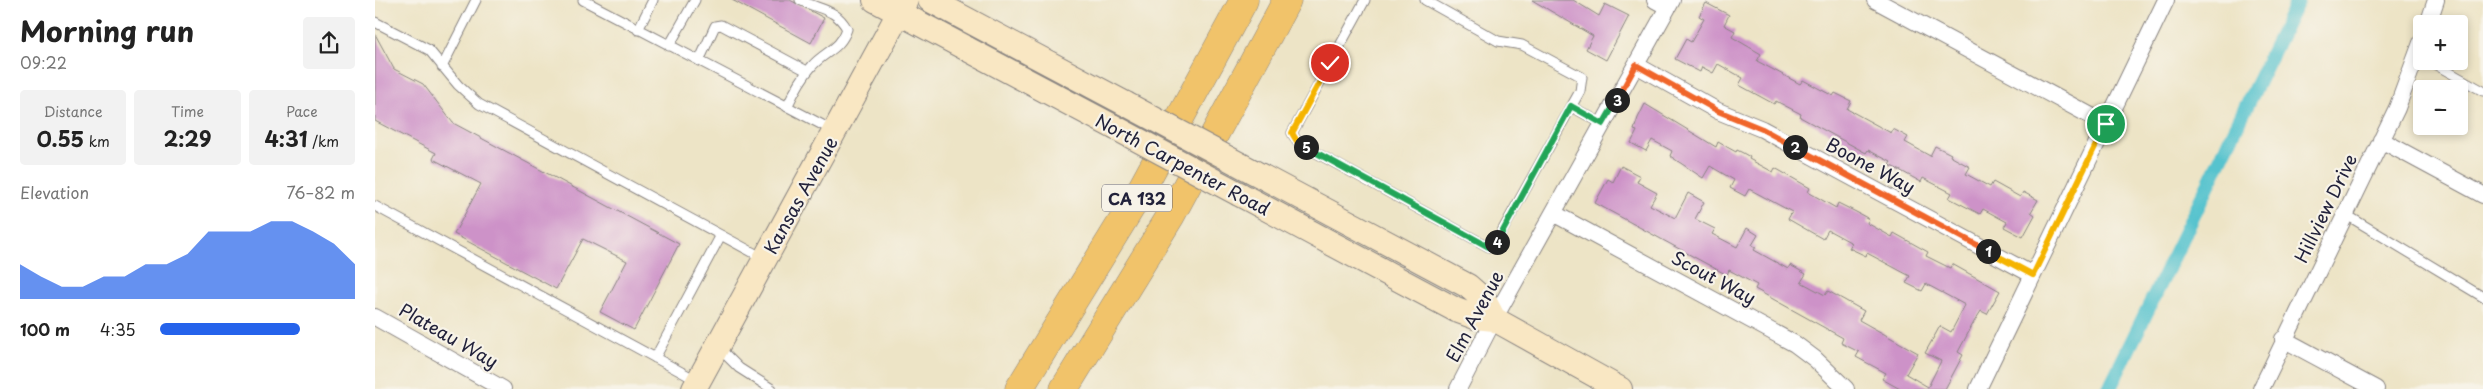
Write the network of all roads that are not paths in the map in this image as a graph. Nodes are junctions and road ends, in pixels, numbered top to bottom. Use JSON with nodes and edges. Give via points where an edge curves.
{"nodes":[{"id":1,"x":476,"y":0,"type":"edge"},
{"id":2,"x":583,"y":0,"type":"edge"},
{"id":3,"x":653,"y":0,"type":"edge"},
{"id":4,"x":695,"y":0,"type":"edge"},
{"id":5,"x":800,"y":0,"type":"edge"},
{"id":6,"x":875,"y":0,"type":"edge"},
{"id":7,"x":930,"y":0,"type":"edge"},
{"id":8,"x":1244,"y":0,"type":"edge"},
{"id":9,"x":1287,"y":0,"type":"edge"},
{"id":10,"x":1365,"y":0,"type":"edge"},
{"id":11,"x":1425,"y":0,"type":"edge"},
{"id":12,"x":1875,"y":0,"type":"edge"},
{"id":13,"x":2166,"y":0,"type":"edge"},
{"id":14,"x":2436,"y":0,"type":"edge"},
{"id":15,"x":1665,"y":2,"type":"edge"},
{"id":16,"x":903,"y":6,"type":"edge"},
{"id":17,"x":2430,"y":15,"type":"edge"},
{"id":18,"x":375,"y":22,"type":"edge"},
{"id":19,"x":638,"y":30,"type":"junction"},
{"id":20,"x":669,"y":46,"type":"junction"},
{"id":21,"x":699,"y":61,"type":"junction"},
{"id":22,"x":1636,"y":65,"type":"junction"},
{"id":23,"x":443,"y":67,"type":"junction"},
{"id":24,"x":2414,"y":70,"type":"edge"},
{"id":25,"x":2448,"y":70,"type":"edge"},
{"id":26,"x":807,"y":72,"type":"junction"},
{"id":27,"x":2483,"y":91,"type":"edge"},
{"id":28,"x":1571,"y":106,"type":"junction"},
{"id":29,"x":787,"y":107,"type":"junction"},
{"id":30,"x":1603,"y":124,"type":"junction"},
{"id":31,"x":2106,"y":124,"type":"junction"},
{"id":32,"x":835,"y":132,"type":"junction"},
{"id":33,"x":2381,"y":140,"type":"junction"},
{"id":34,"x":2483,"y":195,"type":"edge"},
{"id":35,"x":375,"y":206,"type":"edge"},
{"id":36,"x":1553,"y":213,"type":"junction"},
{"id":37,"x":2345,"y":214,"type":"junction"},
{"id":38,"x":721,"y":235,"type":"junction"},
{"id":39,"x":765,"y":259,"type":"junction"},
{"id":40,"x":2033,"y":275,"type":"junction"},
{"id":41,"x":2483,"y":297,"type":"edge"},
{"id":42,"x":375,"y":318,"type":"edge"},
{"id":43,"x":1494,"y":319,"type":"junction"},
{"id":44,"x":2283,"y":339,"type":"junction"},
{"id":45,"x":717,"y":346,"type":"junction"},
{"id":46,"x":655,"y":358,"type":"junction"},
{"id":47,"x":696,"y":385,"type":"edge"},
{"id":48,"x":2369,"y":387,"type":"edge"},
{"id":49,"x":501,"y":388,"type":"edge"},
{"id":50,"x":772,"y":389,"type":"edge"},
{"id":51,"x":1019,"y":389,"type":"edge"},
{"id":52,"x":1064,"y":389,"type":"edge"},
{"id":53,"x":1458,"y":389,"type":"edge"},
{"id":54,"x":1620,"y":389,"type":"edge"},
{"id":55,"x":1846,"y":389,"type":"edge"},
{"id":56,"x":1978,"y":389,"type":"edge"},
{"id":57,"x":2261,"y":389,"type":"edge"}],
"edges":[{"from":1,"to":23,"type":"lane"},
{"from":2,"to":19,"type":"lane"},
{"from":3,"to":19,"type":"lane"},
{"from":4,"to":20,"type":"lane"},
{"from":5,"to":26,"type":"lane","via":[[833,12],[847,29],[844,38],[832,51]]},
{"from":6,"to":16,"type":"main road","name":"North Carpenter Road"},
{"from":7,"to":43,"type":"main road","name":"North Carpenter Road","bridge":true,"via":[[1467,286],[1484,300]]},
{"from":8,"to":51,"type":"highway","number":"CA 132","via":[[1136,199]]},
{"from":9,"to":52,"type":"highway","number":"CA 132","via":[[1174,209]]},
{"from":10,"to":28,"type":"lane","via":[[1292,133],[1298,143],[1489,247],[1495,244]]},
{"from":11,"to":28,"type":"lane","via":[[1498,41],[1522,45],[1582,77],[1580,91]]},
{"from":12,"to":31,"type":"street"},
{"from":13,"to":31,"type":"street"},
{"from":14,"to":17,"type":"street"},
{"from":15,"to":22,"type":"street","name":"Elm Avenue"},
{"from":16,"to":32,"type":"main road","name":"Kansas Avenue"},
{"from":16,"to":43,"type":"main road","name":"North Carpenter Road","bridge":true,"via":[[1114,127],[1456,310]]},
{"from":18,"to":23,"type":"lane","via":[[429,50]]},
{"from":19,"to":20,"type":"lane"},
{"from":20,"to":21,"type":"lane"},
{"from":21,"to":26,"type":"lane","via":[[712,30],[721,25]]},
{"from":21,"to":29,"type":"lane"},
{"from":22,"to":30,"type":"street","name":"Elm Avenue"},
{"from":22,"to":40,"type":"street","name":"Boone Way"},
{"from":23,"to":38,"type":"lane","via":[[479,104]]},
{"from":24,"to":33,"type":"street","name":"Hillview Drive"},
{"from":25,"to":27,"type":"lane"},
{"from":26,"to":29,"type":"lane"},
{"from":28,"to":30,"type":"lane"},
{"from":29,"to":32,"type":"lane"},
{"from":30,"to":36,"type":"street","name":"Elm Avenue"},
{"from":31,"to":40,"type":"street"},
{"from":32,"to":39,"type":"main road","name":"Kansas Avenue"},
{"from":33,"to":34,"type":"street"},
{"from":33,"to":37,"type":"street","name":"Hillview Drive"},
{"from":35,"to":46,"type":"lane"},
{"from":36,"to":43,"type":"street","name":"Elm Avenue"},
{"from":36,"to":55,"type":"street","name":"Scout Way","via":[[1795,344],[1815,358]]},
{"from":37,"to":41,"type":"lane"},
{"from":37,"to":44,"type":"street","name":"Hillview Drive"},
{"from":38,"to":39,"type":"lane"},
{"from":38,"to":46,"type":"lane"},
{"from":39,"to":45,"type":"main road","name":"Kansas Avenue"},
{"from":40,"to":56,"type":"street"},
{"from":42,"to":49,"type":"street","name":"Plateau Way"},
{"from":43,"to":53,"type":"street","name":"Elm Avenue"},
{"from":43,"to":54,"type":"main road","name":"North Carpenter Road"},
{"from":44,"to":48,"type":"street"},
{"from":44,"to":57,"type":"street","name":"Hillview Drive"},
{"from":45,"to":47,"type":"main road","name":"Kansas Avenue"},
{"from":45,"to":50,"type":"lane","via":[[739,368]]},
{"from":46,"to":47,"type":"lane"}]}
